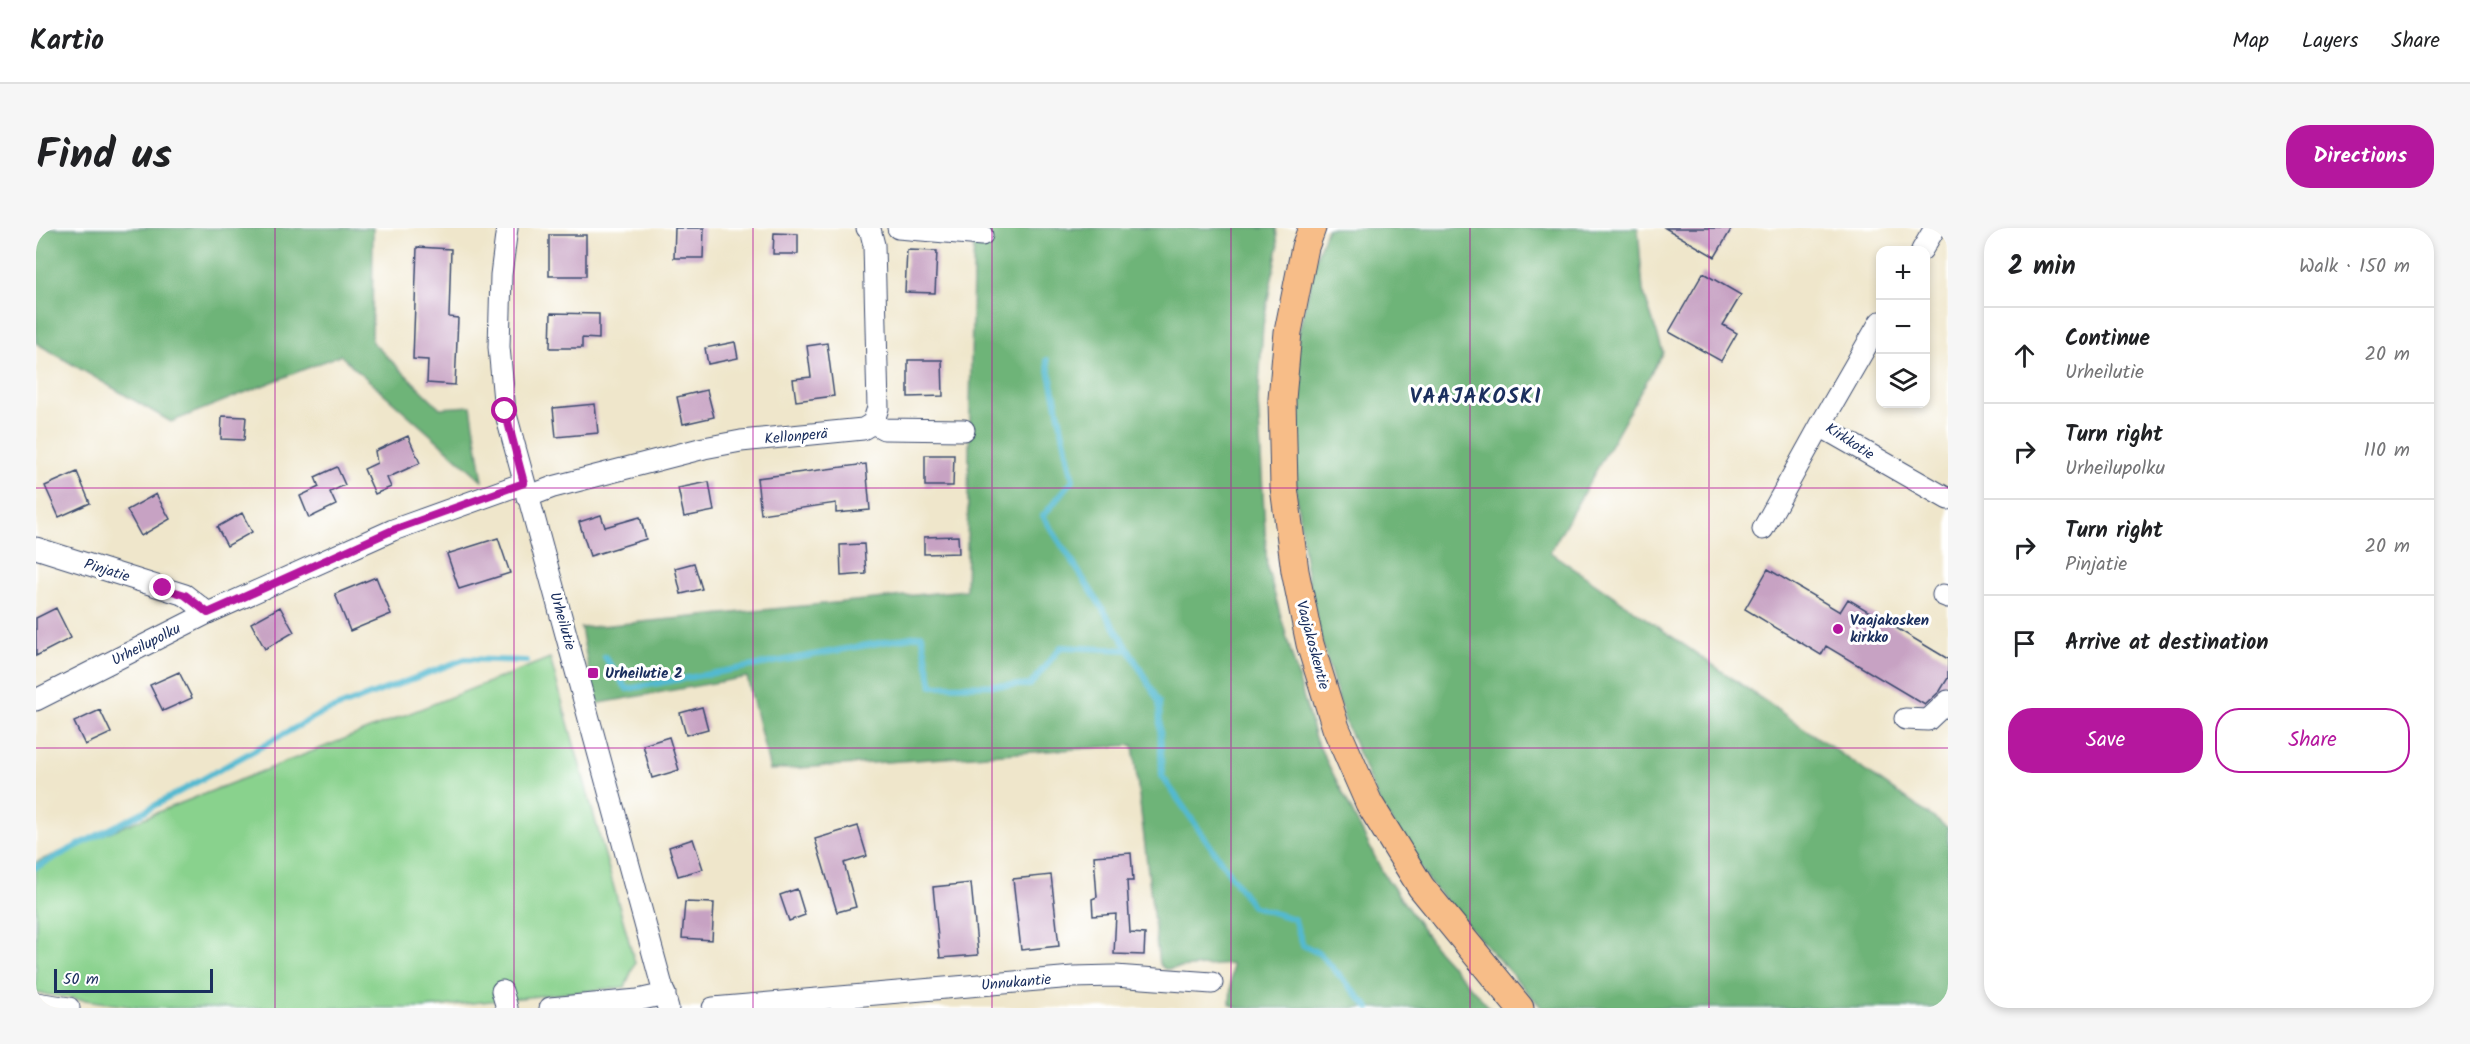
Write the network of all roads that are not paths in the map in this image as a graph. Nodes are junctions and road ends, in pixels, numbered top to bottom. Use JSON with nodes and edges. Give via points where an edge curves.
{"nodes":[{"id":1,"x":507,"y":228,"type":"edge"},
{"id":2,"x":872,"y":228,"type":"edge"},
{"id":3,"x":898,"y":228,"type":"edge"},
{"id":4,"x":1312,"y":228,"type":"edge"},
{"id":5,"x":1935,"y":228,"type":"edge"},
{"id":6,"x":982,"y":235,"type":"dead end"},
{"id":7,"x":1924,"y":246,"type":"edge"},
{"id":8,"x":1876,"y":331,"type":"edge"},
{"id":9,"x":873,"y":423,"type":"junction"},
{"id":10,"x":1820,"y":426,"type":"junction"},
{"id":11,"x":964,"y":430,"type":"dead end"},
{"id":12,"x":526,"y":490,"type":"junction"},
{"id":13,"x":1948,"y":500,"type":"edge"},
{"id":14,"x":1763,"y":529,"type":"dead end"},
{"id":15,"x":36,"y":548,"type":"edge"},
{"id":16,"x":208,"y":613,"type":"junction"},
{"id":17,"x":36,"y":700,"type":"edge"},
{"id":18,"x":1948,"y":701,"type":"edge"},
{"id":19,"x":1905,"y":719,"type":"dead end"},
{"id":20,"x":1212,"y":983,"type":"dead end"},
{"id":21,"x":667,"y":1001,"type":"edge"},
{"id":22,"x":36,"y":1004,"type":"edge"},
{"id":23,"x":69,"y":1008,"type":"edge"},
{"id":24,"x":550,"y":1008,"type":"edge"},
{"id":25,"x":713,"y":1008,"type":"edge"},
{"id":26,"x":1520,"y":1008,"type":"edge"}],
"edges":[{"from":1,"to":12,"type":"street","name":"Urheilutie","via":[[499,347],[505,411]]},
{"from":2,"to":9,"type":"street","via":[[878,396]]},
{"from":3,"to":6,"type":"street"},
{"from":4,"to":26,"type":"main road","name":"Vaajakoskentie","via":[[1288,332],[1282,399],[1284,487],[1295,571],[1311,644],[1336,728],[1369,803],[1421,887]]},
{"from":5,"to":7,"type":"street"},
{"from":8,"to":10,"type":"street","name":"Kirkkotie"},
{"from":9,"to":11,"type":"street","via":[[884,429]]},
{"from":9,"to":12,"type":"street","name":"Kellonperä","via":[[862,429],[704,448],[553,487]]},
{"from":10,"to":13,"type":"street","name":"Kirkkotie"},
{"from":10,"to":14,"type":"street"},
{"from":12,"to":16,"type":"street","name":"Urheilupolku","via":[[393,530]]},
{"from":12,"to":21,"type":"street","name":"Urheilutie"},
{"from":15,"to":16,"type":"street","name":"Pinjatie","via":[[185,595]]},
{"from":16,"to":17,"type":"street","name":"Urheilupolku"},
{"from":18,"to":19,"type":"street","via":[[1928,720]]},
{"from":20,"to":25,"type":"street","name":"Unnukantie","via":[[1073,977]]},
{"from":21,"to":24,"type":"street"},
{"from":22,"to":23,"type":"street"}]}
